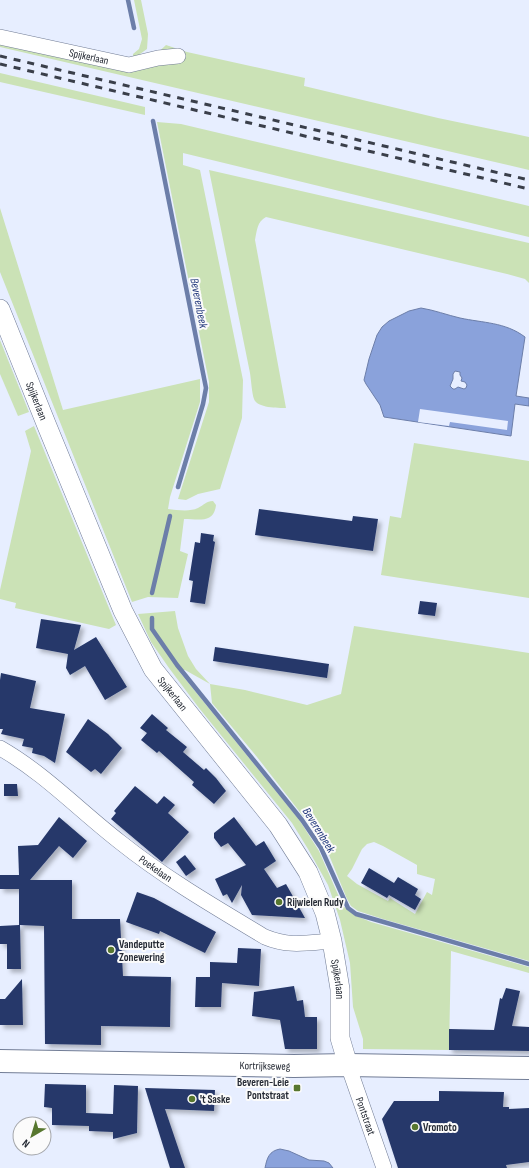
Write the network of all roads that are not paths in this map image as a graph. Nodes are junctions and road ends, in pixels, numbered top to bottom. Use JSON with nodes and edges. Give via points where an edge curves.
{"nodes":[{"id":1,"x":0,"y":37,"type":"edge"},
{"id":2,"x":178,"y":56,"type":"dead end"},
{"id":3,"x":0,"y":309,"type":"edge"},
{"id":4,"x":0,"y":748,"type":"edge"},
{"id":5,"x":332,"y":941,"type":"junction"},
{"id":6,"x":0,"y":1061,"type":"edge"},
{"id":7,"x":348,"y":1065,"type":"junction"},
{"id":8,"x":529,"y":1068,"type":"edge"},
{"id":9,"x":384,"y":1168,"type":"edge"}],
"edges":[{"from":1,"to":2,"type":"street","name":"Spijkerlaan","via":[[129,65]]},
{"from":3,"to":5,"type":"street","name":"Spijkerlaan","via":[[121,604],[153,669],[278,825],[308,872],[325,913]]},
{"from":4,"to":5,"type":"street","name":"Poekelaan","via":[[38,774],[153,868],[265,937],[278,943],[291,944]]},
{"from":5,"to":7,"type":"street","name":"Spijkerlaan","via":[[340,989],[340,1038]]},
{"from":6,"to":7,"type":"main road","name":"Kortrijkseweg"},
{"from":7,"to":8,"type":"main road","name":"Kortrijkseweg"},
{"from":7,"to":9,"type":"street","name":"Pontstraat"}]}
